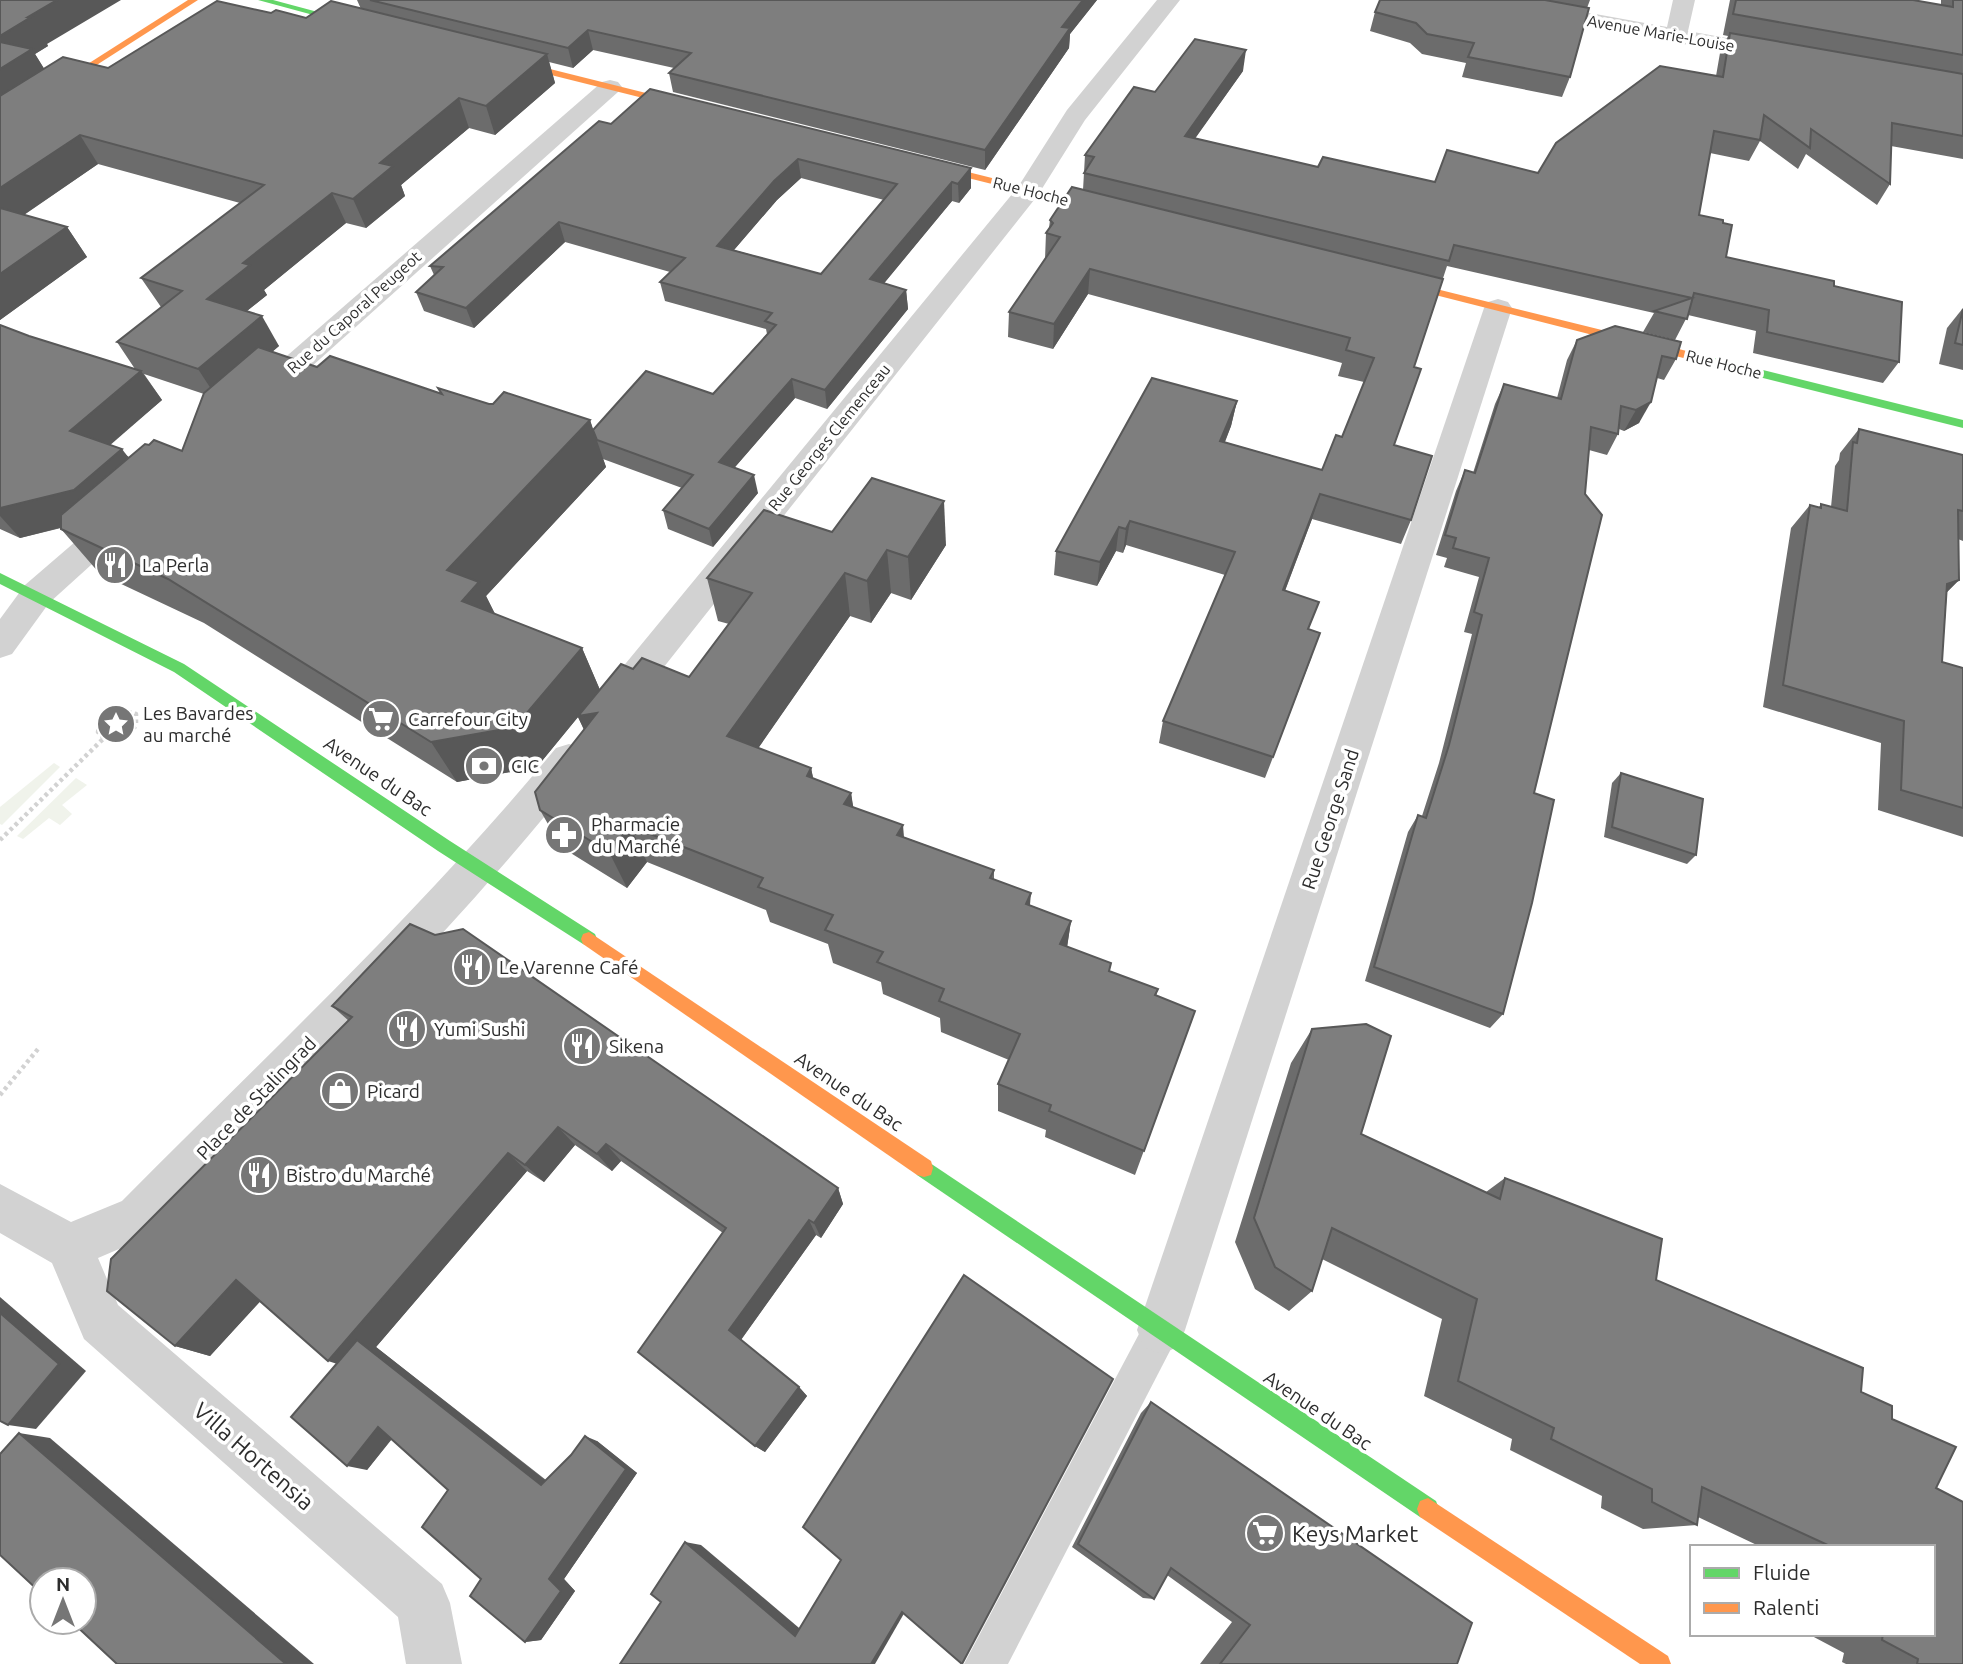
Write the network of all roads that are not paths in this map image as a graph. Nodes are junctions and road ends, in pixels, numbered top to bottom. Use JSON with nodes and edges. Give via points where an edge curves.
{"nodes":[{"id":1,"x":194,"y":0,"type":"edge"},
{"id":2,"x":262,"y":0,"type":"edge"},
{"id":3,"x":1169,"y":0,"type":"edge"},
{"id":4,"x":1482,"y":0,"type":"edge"},
{"id":5,"x":1684,"y":0,"type":"edge"},
{"id":6,"x":382,"y":30,"type":"edge"},
{"id":7,"x":1676,"y":35,"type":"junction"},
{"id":8,"x":488,"y":57,"type":"edge"},
{"id":9,"x":1791,"y":57,"type":"edge"},
{"id":10,"x":610,"y":87,"type":"junction"},
{"id":11,"x":705,"y":110,"type":"edge"},
{"id":12,"x":0,"y":124,"type":"edge"},
{"id":13,"x":908,"y":160,"type":"edge"},
{"id":14,"x":1029,"y":190,"type":"junction"},
{"id":15,"x":1135,"y":217,"type":"edge"},
{"id":16,"x":1376,"y":277,"type":"edge"},
{"id":17,"x":1498,"y":308,"type":"junction"},
{"id":18,"x":243,"y":411,"type":"edge"},
{"id":19,"x":1963,"y":424,"type":"edge"},
{"id":20,"x":139,"y":504,"type":"edge"},
{"id":21,"x":0,"y":578,"type":"edge"},
{"id":22,"x":37,"y":594,"type":"junction"},
{"id":23,"x":0,"y":646,"type":"edge"},
{"id":24,"x":478,"y":866,"type":"junction"},
{"id":25,"x":0,"y":1208,"type":"edge"},
{"id":26,"x":69,"y":1246,"type":"junction"},
{"id":27,"x":1161,"y":1330,"type":"junction"},
{"id":28,"x":435,"y":1664,"type":"edge"},
{"id":29,"x":985,"y":1664,"type":"edge"},
{"id":30,"x":1660,"y":1664,"type":"edge"}],
"edges":[{"from":1,"to":12,"type":"street"},
{"from":2,"to":6,"type":"street"},
{"from":3,"to":14,"type":"street","name":"Rue Georges Clemenceau","via":[[1090,95]]},
{"from":4,"to":7,"type":"street","name":"Avenue Marie-Louise"},
{"from":5,"to":7,"type":"street"},
{"from":7,"to":9,"type":"street","name":"Avenue Marie-Louise"},
{"from":8,"to":10,"type":"street"},
{"from":10,"to":11,"type":"street"},
{"from":10,"to":18,"type":"street","name":"Rue du Caporal Peugeot"},
{"from":13,"to":14,"type":"street","name":"Rue Hoche"},
{"from":14,"to":15,"type":"street","name":"Rue Hoche"},
{"from":14,"to":24,"type":"street","name":"Rue Georges Clemenceau"},
{"from":16,"to":17,"type":"street","name":"Rue Hoche"},
{"from":17,"to":19,"type":"street","name":"Rue Hoche"},
{"from":17,"to":27,"type":"street","name":"Rue George Sand"},
{"from":20,"to":22,"type":"street"},
{"from":21,"to":22,"type":"street","name":"Avenue du Bac"},
{"from":22,"to":23,"type":"street"},
{"from":22,"to":24,"type":"street","name":"Avenue du Bac","via":[[180,668]]},
{"from":24,"to":26,"type":"street","name":"Place de Stalingrad","via":[[138,1218]]},
{"from":24,"to":27,"type":"street","name":"Avenue du Bac"},
{"from":25,"to":26,"type":"street"},
{"from":26,"to":28,"type":"street","name":"Villa Hortensia","via":[[101,1322],[423,1603]]},
{"from":27,"to":29,"type":"lane"},
{"from":27,"to":30,"type":"street","name":"Avenue du Bac"}]}
